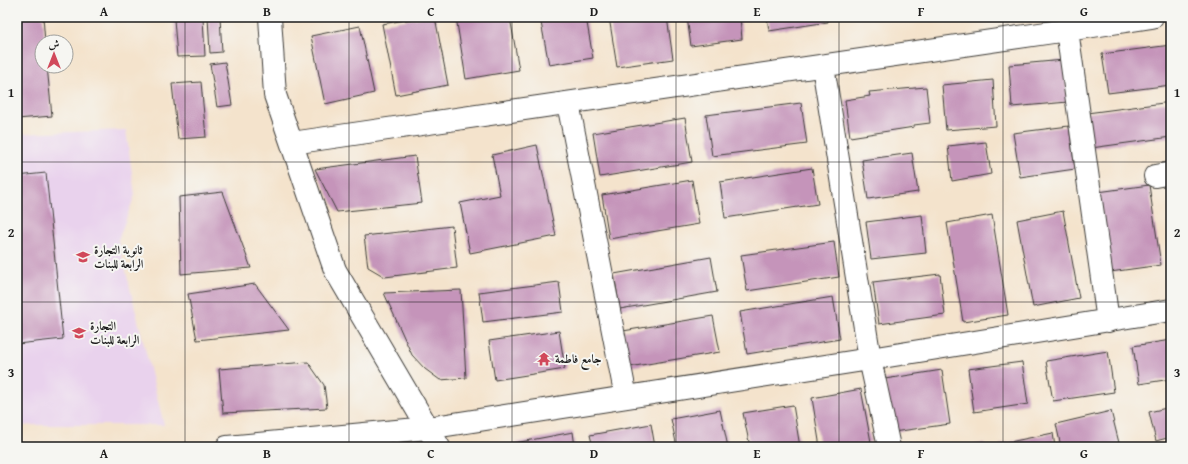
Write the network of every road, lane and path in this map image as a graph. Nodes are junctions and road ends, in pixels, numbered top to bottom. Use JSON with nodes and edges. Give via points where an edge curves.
{"nodes":[{"id":1,"x":270,"y":17,"type":"edge"},
{"id":2,"x":1152,"y":17,"type":"edge"},
{"id":3,"x":1068,"y":24,"type":"edge"},
{"id":4,"x":823,"y":66,"type":"junction"},
{"id":5,"x":568,"y":103,"type":"junction"},
{"id":6,"x":292,"y":143,"type":"junction"},
{"id":7,"x":1171,"y":310,"type":"edge"},
{"id":8,"x":1108,"y":321,"type":"junction"},
{"id":9,"x":870,"y":360,"type":"junction"},
{"id":10,"x":626,"y":397,"type":"junction"},
{"id":11,"x":428,"y":428,"type":"junction"},
{"id":12,"x":227,"y":447,"type":"edge"},
{"id":13,"x":439,"y":447,"type":"edge"},
{"id":14,"x":890,"y":447,"type":"edge"}],
"edges":[{"from":1,"to":6,"type":"street","via":[[275,95]]},
{"from":2,"to":3,"type":"street"},
{"from":3,"to":4,"type":"street"},
{"from":3,"to":8,"type":"street"},
{"from":4,"to":5,"type":"street"},
{"from":4,"to":9,"type":"street"},
{"from":5,"to":6,"type":"street"},
{"from":5,"to":10,"type":"street"},
{"from":6,"to":11,"type":"street","via":[[335,270]]},
{"from":7,"to":8,"type":"street"},
{"from":8,"to":9,"type":"street"},
{"from":9,"to":10,"type":"street"},
{"from":9,"to":14,"type":"street"},
{"from":10,"to":11,"type":"street"},
{"from":11,"to":12,"type":"street"},
{"from":11,"to":13,"type":"street"}]}
